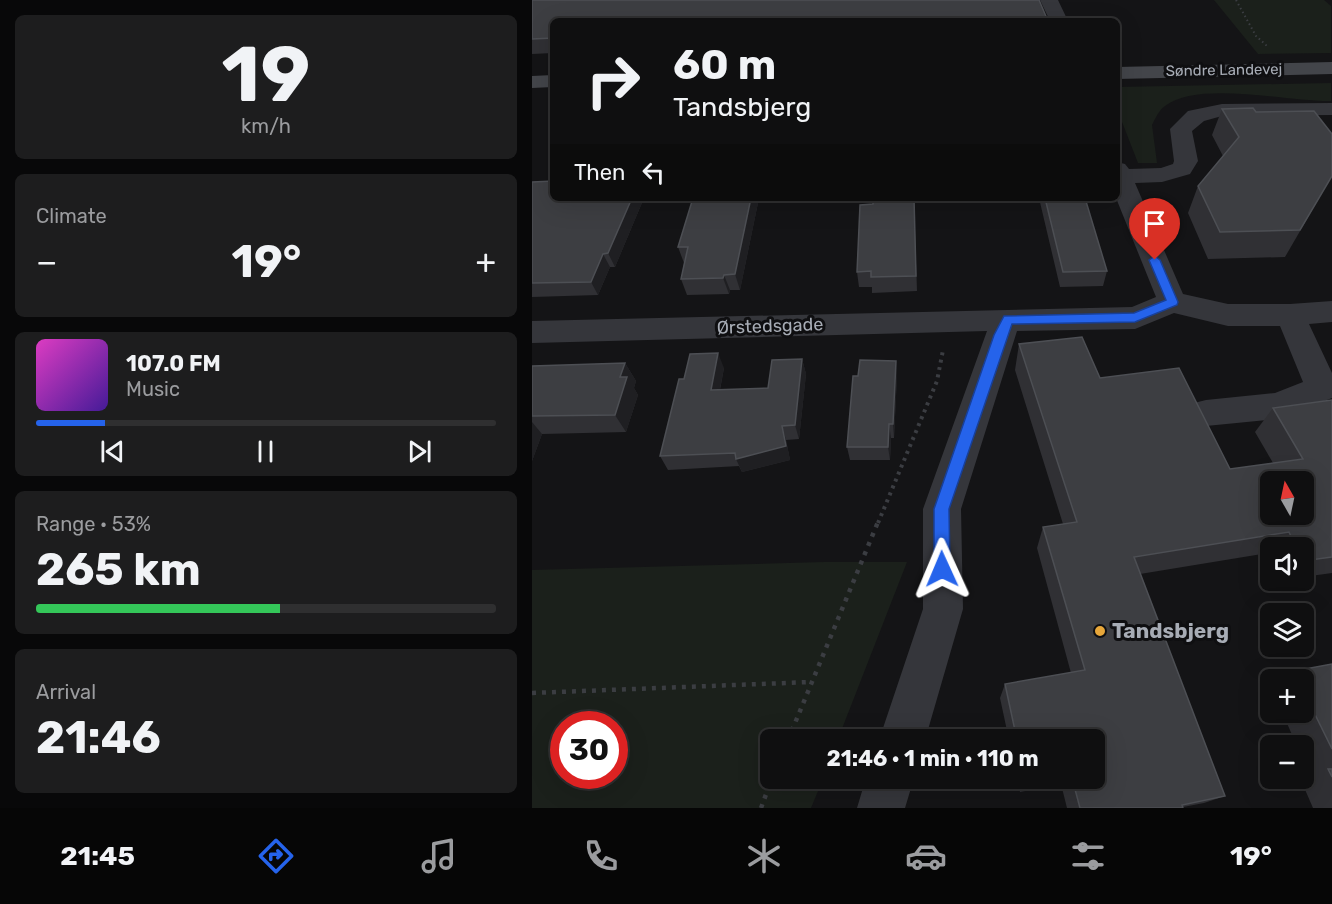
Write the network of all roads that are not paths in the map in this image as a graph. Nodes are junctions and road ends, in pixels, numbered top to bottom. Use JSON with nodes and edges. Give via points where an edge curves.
{"nodes":[{"id":1,"x":1049,"y":0,"type":"edge"},
{"id":2,"x":1058,"y":18,"type":"edge"},
{"id":3,"x":1332,"y":68,"type":"edge"},
{"id":4,"x":1120,"y":73,"type":"edge"},
{"id":5,"x":550,"y":81,"type":"edge"},
{"id":6,"x":532,"y":82,"type":"edge"},
{"id":7,"x":1332,"y":109,"type":"edge"},
{"id":8,"x":1120,"y":172,"type":"edge"},
{"id":9,"x":1120,"y":177,"type":"edge"},
{"id":10,"x":1172,"y":302,"type":"junction"},
{"id":11,"x":1332,"y":311,"type":"edge"},
{"id":12,"x":1290,"y":315,"type":"junction"},
{"id":13,"x":1004,"y":327,"type":"junction"},
{"id":14,"x":532,"y":332,"type":"edge"},
{"id":15,"x":1327,"y":390,"type":"edge"},
{"id":16,"x":1206,"y":413,"type":"dead end"},
{"id":17,"x":905,"y":729,"type":"edge"},
{"id":18,"x":887,"y":789,"type":"edge"},
{"id":19,"x":881,"y":808,"type":"edge"}],
"edges":[{"from":1,"to":2,"type":"street"},
{"from":3,"to":4,"type":"street","name":"Søndre Landevej"},
{"from":5,"to":6,"type":"street"},
{"from":7,"to":8,"type":"street","via":[[1222,110],[1196,116],[1181,129],[1186,161],[1182,169],[1162,175]]},
{"from":9,"to":10,"type":"street"},
{"from":10,"to":12,"type":"street","via":[[1228,315]]},
{"from":10,"to":13,"type":"street","via":[[1135,318]]},
{"from":11,"to":12,"type":"street"},
{"from":12,"to":15,"type":"street"},
{"from":13,"to":14,"type":"street","name":"Ørstedsgade","via":[[948,321]]},
{"from":13,"to":17,"type":"street","via":[[942,509],[943,609]]},
{"from":15,"to":16,"type":"street","via":[[1277,406]]},
{"from":18,"to":19,"type":"street"}]}
